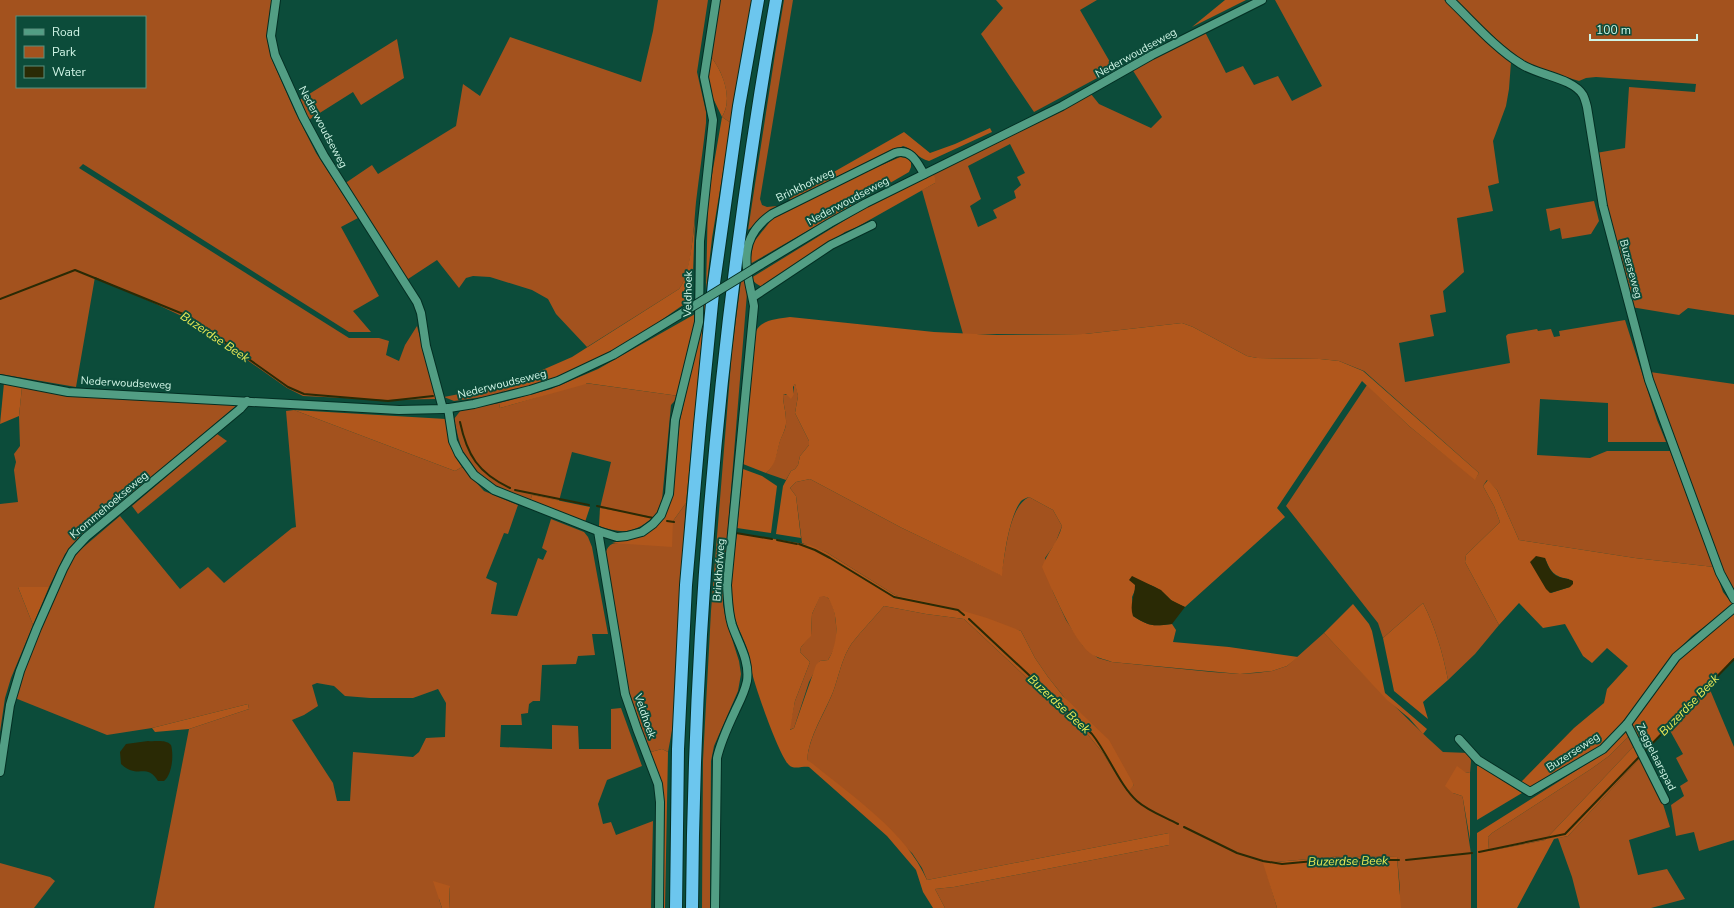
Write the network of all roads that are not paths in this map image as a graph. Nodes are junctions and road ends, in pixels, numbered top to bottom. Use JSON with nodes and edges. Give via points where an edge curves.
{"nodes":[{"id":1,"x":276,"y":0,"type":"edge"},
{"id":2,"x":716,"y":0,"type":"edge"},
{"id":3,"x":758,"y":0,"type":"edge"},
{"id":4,"x":776,"y":0,"type":"edge"},
{"id":5,"x":1262,"y":0,"type":"edge"},
{"id":6,"x":1450,"y":0,"type":"edge"},
{"id":7,"x":924,"y":174,"type":"junction"},
{"id":8,"x":872,"y":225,"type":"dead end"},
{"id":9,"x":753,"y":297,"type":"junction"},
{"id":10,"x":0,"y":379,"type":"edge"},
{"id":11,"x":247,"y":401,"type":"junction"},
{"id":12,"x":445,"y":408,"type":"junction"},
{"id":13,"x":598,"y":531,"type":"junction"},
{"id":14,"x":1734,"y":600,"type":"edge"},
{"id":15,"x":1734,"y":608,"type":"edge"},
{"id":16,"x":1627,"y":724,"type":"junction"},
{"id":17,"x":1459,"y":739,"type":"dead end"},
{"id":18,"x":0,"y":772,"type":"edge"},
{"id":19,"x":1665,"y":800,"type":"dead end"},
{"id":20,"x":659,"y":908,"type":"edge"},
{"id":21,"x":676,"y":908,"type":"edge"},
{"id":22,"x":692,"y":908,"type":"edge"},
{"id":23,"x":715,"y":908,"type":"edge"}],
"edges":[{"from":1,"to":12,"type":"street","name":"Nederwoudseweg","via":[[271,36],[275,55],[324,156],[417,302],[426,346]]},
{"from":2,"to":13,"type":"street","name":"Veldhoek","via":[[704,78],[713,120],[700,241],[699,322],[675,420],[669,494],[661,515],[642,532],[617,537]]},
{"from":3,"to":21,"type":"highway","via":[[739,106],[715,276],[699,432],[685,601],[678,749]]},
{"from":4,"to":22,"type":"highway","via":[[757,110],[716,429],[695,742]]},
{"from":5,"to":7,"type":"street","name":"Nederwoudseweg","via":[[1152,55],[1000,138]]},
{"from":6,"to":14,"type":"street","name":"Buzerseweg","via":[[1521,64],[1572,85],[1583,96],[1603,206],[1649,380],[1720,573]]},
{"from":7,"to":9,"type":"street","name":"Brinkhofweg","via":[[911,154],[900,151],[768,217],[753,234],[747,252],[746,267]]},
{"from":7,"to":12,"type":"street","name":"Nederwoudseweg","bridge":true,"via":[[830,223],[613,355],[558,381],[499,399]]},
{"from":8,"to":9,"type":"street","via":[[831,245]]},
{"from":9,"to":23,"type":"street","name":"Brinkhofweg","via":[[727,585],[728,607],[746,663],[747,680],[720,743],[717,758]]},
{"from":10,"to":11,"type":"street","name":"Nederwoudseweg","via":[[68,392]]},
{"from":11,"to":12,"type":"street","name":"Nederwoudseweg","via":[[399,410]]},
{"from":11,"to":18,"type":"street","name":"Krommehoekseweg","via":[[86,537],[72,552],[20,671],[10,705]]},
{"from":12,"to":13,"type":"street","name":"Veldhoek","via":[[453,441],[474,475],[494,490]]},
{"from":13,"to":20,"type":"street","name":"Veldhoek","via":[[625,694],[658,784]]},
{"from":15,"to":16,"type":"street","name":"Buzerseweg","via":[[1676,657]]},
{"from":16,"to":17,"type":"street","name":"Buzerseweg","via":[[1602,749],[1530,792],[1478,760]]},
{"from":16,"to":19,"type":"street","name":"Zeggelaarspad"}]}
